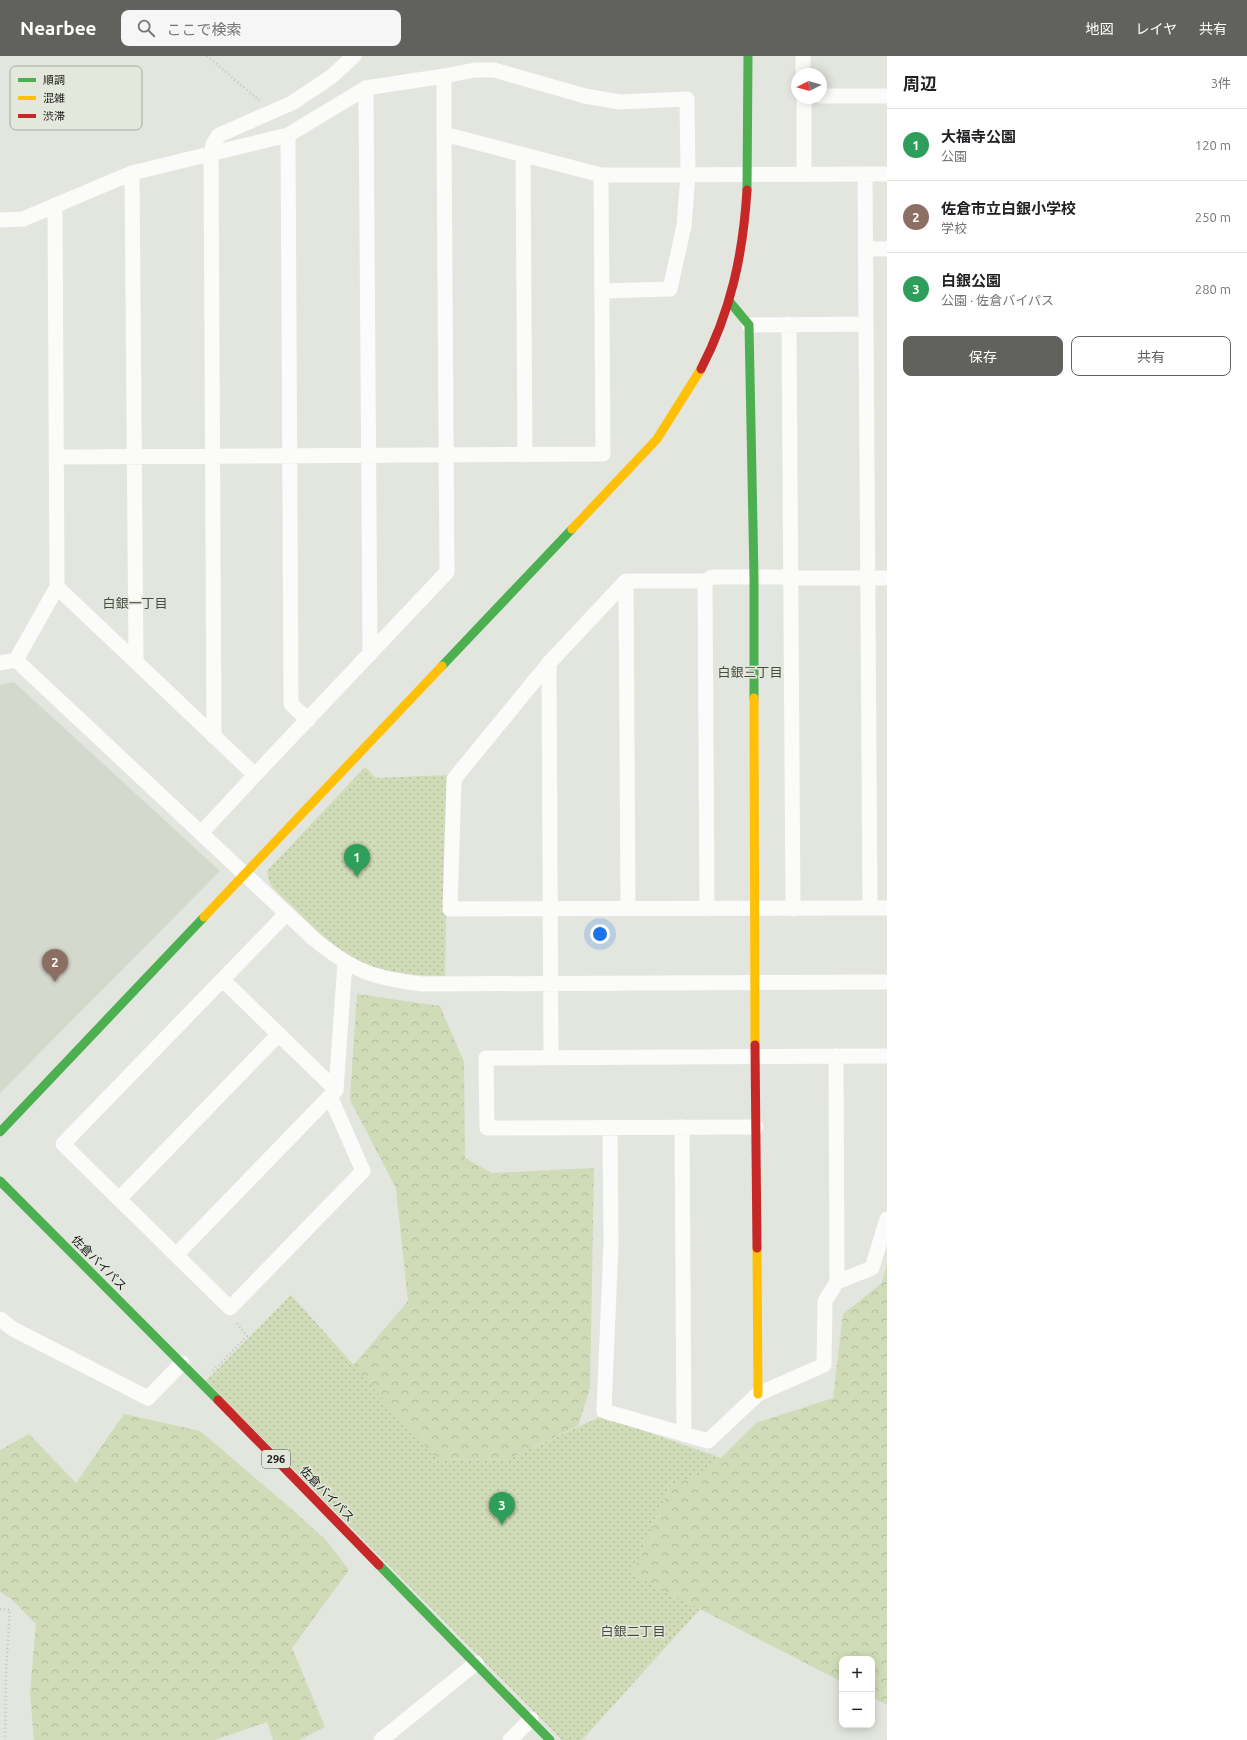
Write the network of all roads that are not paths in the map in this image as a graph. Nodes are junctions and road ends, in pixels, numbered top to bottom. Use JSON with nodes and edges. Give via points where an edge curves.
{"nodes":[{"id":1,"x":354,"y":56,"type":"edge"},
{"id":2,"x":748,"y":56,"type":"edge"},
{"id":3,"x":803,"y":56,"type":"edge"},
{"id":4,"x":804,"y":68,"type":"edge"},
{"id":5,"x":444,"y":76,"type":"junction"},
{"id":6,"x":366,"y":88,"type":"junction"},
{"id":7,"x":827,"y":96,"type":"edge"},
{"id":8,"x":887,"y":96,"type":"edge"},
{"id":9,"x":804,"y":104,"type":"edge"},
{"id":10,"x":444,"y":134,"type":"junction"},
{"id":11,"x":288,"y":135,"type":"junction"},
{"id":12,"x":211,"y":155,"type":"junction"},
{"id":13,"x":523,"y":155,"type":"junction"},
{"id":14,"x":132,"y":173,"type":"junction"},
{"id":15,"x":749,"y":174,"type":"junction"},
{"id":16,"x":804,"y":174,"type":"junction"},
{"id":17,"x":866,"y":174,"type":"junction"},
{"id":18,"x":887,"y":174,"type":"edge"},
{"id":19,"x":602,"y":175,"type":"junction"},
{"id":20,"x":688,"y":175,"type":"junction"},
{"id":21,"x":55,"y":205,"type":"junction"},
{"id":22,"x":0,"y":220,"type":"edge"},
{"id":23,"x":866,"y":249,"type":"junction"},
{"id":24,"x":887,"y":249,"type":"edge"},
{"id":25,"x":602,"y":291,"type":"junction"},
{"id":26,"x":729,"y":301,"type":"junction"},
{"id":27,"x":749,"y":324,"type":"junction"},
{"id":28,"x":789,"y":324,"type":"junction"},
{"id":29,"x":866,"y":324,"type":"junction"},
{"id":30,"x":446,"y":455,"type":"junction"},
{"id":31,"x":525,"y":455,"type":"junction"},
{"id":32,"x":213,"y":456,"type":"junction"},
{"id":33,"x":290,"y":456,"type":"junction"},
{"id":34,"x":368,"y":456,"type":"junction"},
{"id":35,"x":56,"y":457,"type":"junction"},
{"id":36,"x":134,"y":457,"type":"junction"},
{"id":37,"x":754,"y":577,"type":"junction"},
{"id":38,"x":791,"y":577,"type":"junction"},
{"id":39,"x":868,"y":578,"type":"junction"},
{"id":40,"x":887,"y":578,"type":"edge"},
{"id":41,"x":626,"y":581,"type":"junction"},
{"id":42,"x":705,"y":581,"type":"junction"},
{"id":43,"x":57,"y":587,"type":"junction"},
{"id":44,"x":370,"y":654,"type":"junction"},
{"id":45,"x":16,"y":660,"type":"junction"},
{"id":46,"x":136,"y":661,"type":"junction"},
{"id":47,"x":0,"y":663,"type":"edge"},
{"id":48,"x":549,"y":663,"type":"junction"},
{"id":49,"x":308,"y":720,"type":"junction"},
{"id":50,"x":214,"y":737,"type":"junction"},
{"id":51,"x":255,"y":776,"type":"junction"},
{"id":52,"x":201,"y":833,"type":"junction"},
{"id":53,"x":245,"y":874,"type":"junction"},
{"id":54,"x":870,"y":908,"type":"junction"},
{"id":55,"x":887,"y":908,"type":"edge"},
{"id":56,"x":628,"y":909,"type":"junction"},
{"id":57,"x":706,"y":909,"type":"junction"},
{"id":58,"x":755,"y":909,"type":"junction"},
{"id":59,"x":792,"y":909,"type":"junction"},
{"id":60,"x":550,"y":910,"type":"junction"},
{"id":61,"x":287,"y":914,"type":"junction"},
{"id":62,"x":345,"y":962,"type":"junction"},
{"id":63,"x":222,"y":980,"type":"junction"},
{"id":64,"x":754,"y":982,"type":"junction"},
{"id":65,"x":887,"y":982,"type":"edge"},
{"id":66,"x":551,"y":983,"type":"junction"},
{"id":67,"x":279,"y":1034,"type":"junction"},
{"id":68,"x":836,"y":1056,"type":"junction"},
{"id":69,"x":887,"y":1056,"type":"edge"},
{"id":70,"x":756,"y":1057,"type":"junction"},
{"id":71,"x":551,"y":1058,"type":"junction"},
{"id":72,"x":333,"y":1093,"type":"junction"},
{"id":73,"x":682,"y":1127,"type":"junction"},
{"id":74,"x":756,"y":1127,"type":"junction"},
{"id":75,"x":610,"y":1128,"type":"junction"},
{"id":76,"x":0,"y":1132,"type":"edge"},
{"id":77,"x":0,"y":1181,"type":"edge"},
{"id":78,"x":119,"y":1199,"type":"junction"},
{"id":79,"x":887,"y":1219,"type":"edge"},
{"id":80,"x":176,"y":1255,"type":"junction"},
{"id":81,"x":837,"y":1282,"type":"junction"},
{"id":82,"x":0,"y":1319,"type":"edge"},
{"id":83,"x":182,"y":1363,"type":"junction"},
{"id":84,"x":758,"y":1394,"type":"junction"},
{"id":85,"x":684,"y":1434,"type":"junction"},
{"id":86,"x":476,"y":1663,"type":"junction"},
{"id":87,"x":531,"y":1719,"type":"junction"},
{"id":88,"x":381,"y":1740,"type":"edge"},
{"id":89,"x":510,"y":1740,"type":"edge"},
{"id":90,"x":550,"y":1740,"type":"edge"}],
"edges":[{"from":1,"to":12,"type":"street","via":[[331,77],[292,103],[219,135],[212,144]]},
{"from":2,"to":15,"type":"main road"},
{"from":3,"to":4,"type":"street"},
{"from":5,"to":6,"type":"street"},
{"from":5,"to":10,"type":"street"},
{"from":5,"to":20,"type":"street","via":[[475,70],[494,70],[585,96],[620,102],[687,99]]},
{"from":6,"to":11,"type":"street"},
{"from":6,"to":34,"type":"street"},
{"from":7,"to":8,"type":"street"},
{"from":9,"to":16,"type":"street"},
{"from":10,"to":13,"type":"street"},
{"from":10,"to":30,"type":"street"},
{"from":11,"to":12,"type":"street"},
{"from":11,"to":33,"type":"street"},
{"from":12,"to":14,"type":"street"},
{"from":12,"to":32,"type":"street"},
{"from":13,"to":19,"type":"street"},
{"from":13,"to":31,"type":"street"},
{"from":14,"to":21,"type":"street"},
{"from":14,"to":36,"type":"street"},
{"from":15,"to":16,"type":"street"},
{"from":15,"to":20,"type":"street"},
{"from":15,"to":26,"type":"main road","via":[[741,252]]},
{"from":16,"to":17,"type":"street"},
{"from":17,"to":18,"type":"street"},
{"from":17,"to":23,"type":"street"},
{"from":19,"to":20,"type":"street"},
{"from":19,"to":25,"type":"street"},
{"from":20,"to":25,"type":"street","via":[[684,226],[670,289]]},
{"from":21,"to":22,"type":"street","via":[[23,219]]},
{"from":21,"to":35,"type":"street"},
{"from":23,"to":24,"type":"street"},
{"from":23,"to":29,"type":"street"},
{"from":25,"to":31,"type":"street","via":[[603,454]]},
{"from":26,"to":27,"type":"main road"},
{"from":26,"to":53,"type":"main road","via":[[696,380],[657,438]]},
{"from":27,"to":28,"type":"street"},
{"from":27,"to":37,"type":"main road"},
{"from":28,"to":29,"type":"street"},
{"from":28,"to":38,"type":"street"},
{"from":29,"to":39,"type":"street"},
{"from":30,"to":31,"type":"street"},
{"from":30,"to":34,"type":"street"},
{"from":30,"to":44,"type":"street","via":[[447,572]]},
{"from":32,"to":33,"type":"street"},
{"from":32,"to":36,"type":"street"},
{"from":32,"to":50,"type":"street"},
{"from":33,"to":34,"type":"street"},
{"from":33,"to":49,"type":"street","via":[[291,704]]},
{"from":34,"to":44,"type":"street"},
{"from":35,"to":36,"type":"street"},
{"from":35,"to":43,"type":"street"},
{"from":36,"to":46,"type":"street"},
{"from":37,"to":38,"type":"street"},
{"from":37,"to":42,"type":"street","via":[[712,577]]},
{"from":37,"to":58,"type":"main road"},
{"from":38,"to":39,"type":"street"},
{"from":38,"to":59,"type":"street"},
{"from":39,"to":40,"type":"street"},
{"from":39,"to":54,"type":"street"},
{"from":41,"to":42,"type":"street"},
{"from":41,"to":48,"type":"street"},
{"from":41,"to":56,"type":"street"},
{"from":42,"to":57,"type":"street"},
{"from":43,"to":45,"type":"street"},
{"from":43,"to":46,"type":"street"},
{"from":44,"to":49,"type":"street"},
{"from":45,"to":47,"type":"street"},
{"from":45,"to":52,"type":"street"},
{"from":46,"to":50,"type":"street"},
{"from":48,"to":60,"type":"street"},
{"from":48,"to":60,"type":"street","via":[[454,779],[450,910]]},
{"from":49,"to":51,"type":"street"},
{"from":50,"to":51,"type":"street"},
{"from":51,"to":52,"type":"street"},
{"from":52,"to":53,"type":"street"},
{"from":53,"to":61,"type":"street"},
{"from":53,"to":76,"type":"main road"},
{"from":54,"to":55,"type":"street"},
{"from":54,"to":59,"type":"street"},
{"from":56,"to":57,"type":"street"},
{"from":56,"to":60,"type":"street"},
{"from":57,"to":58,"type":"street"},
{"from":58,"to":59,"type":"street"},
{"from":58,"to":64,"type":"main road"},
{"from":60,"to":66,"type":"street"},
{"from":61,"to":62,"type":"street","via":[[315,940]]},
{"from":61,"to":63,"type":"street"},
{"from":62,"to":66,"type":"street","via":[[355,969],[380,978],[422,984]]},
{"from":62,"to":72,"type":"street"},
{"from":63,"to":67,"type":"street"},
{"from":63,"to":78,"type":"street","via":[[63,1144]]},
{"from":64,"to":65,"type":"street"},
{"from":64,"to":66,"type":"street"},
{"from":64,"to":70,"type":"main road"},
{"from":66,"to":71,"type":"street"},
{"from":67,"to":72,"type":"street"},
{"from":67,"to":78,"type":"street"},
{"from":68,"to":69,"type":"street"},
{"from":68,"to":70,"type":"street"},
{"from":68,"to":81,"type":"street"},
{"from":70,"to":71,"type":"street"},
{"from":70,"to":74,"type":"main road"},
{"from":71,"to":75,"type":"street","via":[[486,1058],[487,1128]]},
{"from":72,"to":80,"type":"street"},
{"from":72,"to":80,"type":"street","via":[[363,1171],[230,1308]]},
{"from":73,"to":74,"type":"street"},
{"from":73,"to":75,"type":"street"},
{"from":73,"to":85,"type":"street"},
{"from":74,"to":84,"type":"main road"},
{"from":75,"to":85,"type":"street","via":[[611,1243],[604,1411]]},
{"from":77,"to":83,"type":"main road","name":"佐倉バイパス","number":"296"},
{"from":78,"to":80,"type":"street"},
{"from":79,"to":81,"type":"street","via":[[872,1268]]},
{"from":81,"to":84,"type":"street","via":[[825,1301],[824,1365]]},
{"from":82,"to":83,"type":"street","via":[[13,1329],[148,1398]]},
{"from":83,"to":86,"type":"main road","name":"佐倉バイパス","number":"296"},
{"from":84,"to":85,"type":"street","via":[[708,1441]]},
{"from":86,"to":87,"type":"main road","name":"佐倉バイパス","number":"296"},
{"from":86,"to":88,"type":"street"},
{"from":87,"to":89,"type":"street"},
{"from":87,"to":90,"type":"main road","name":"佐倉バイパス","number":"296"}]}
